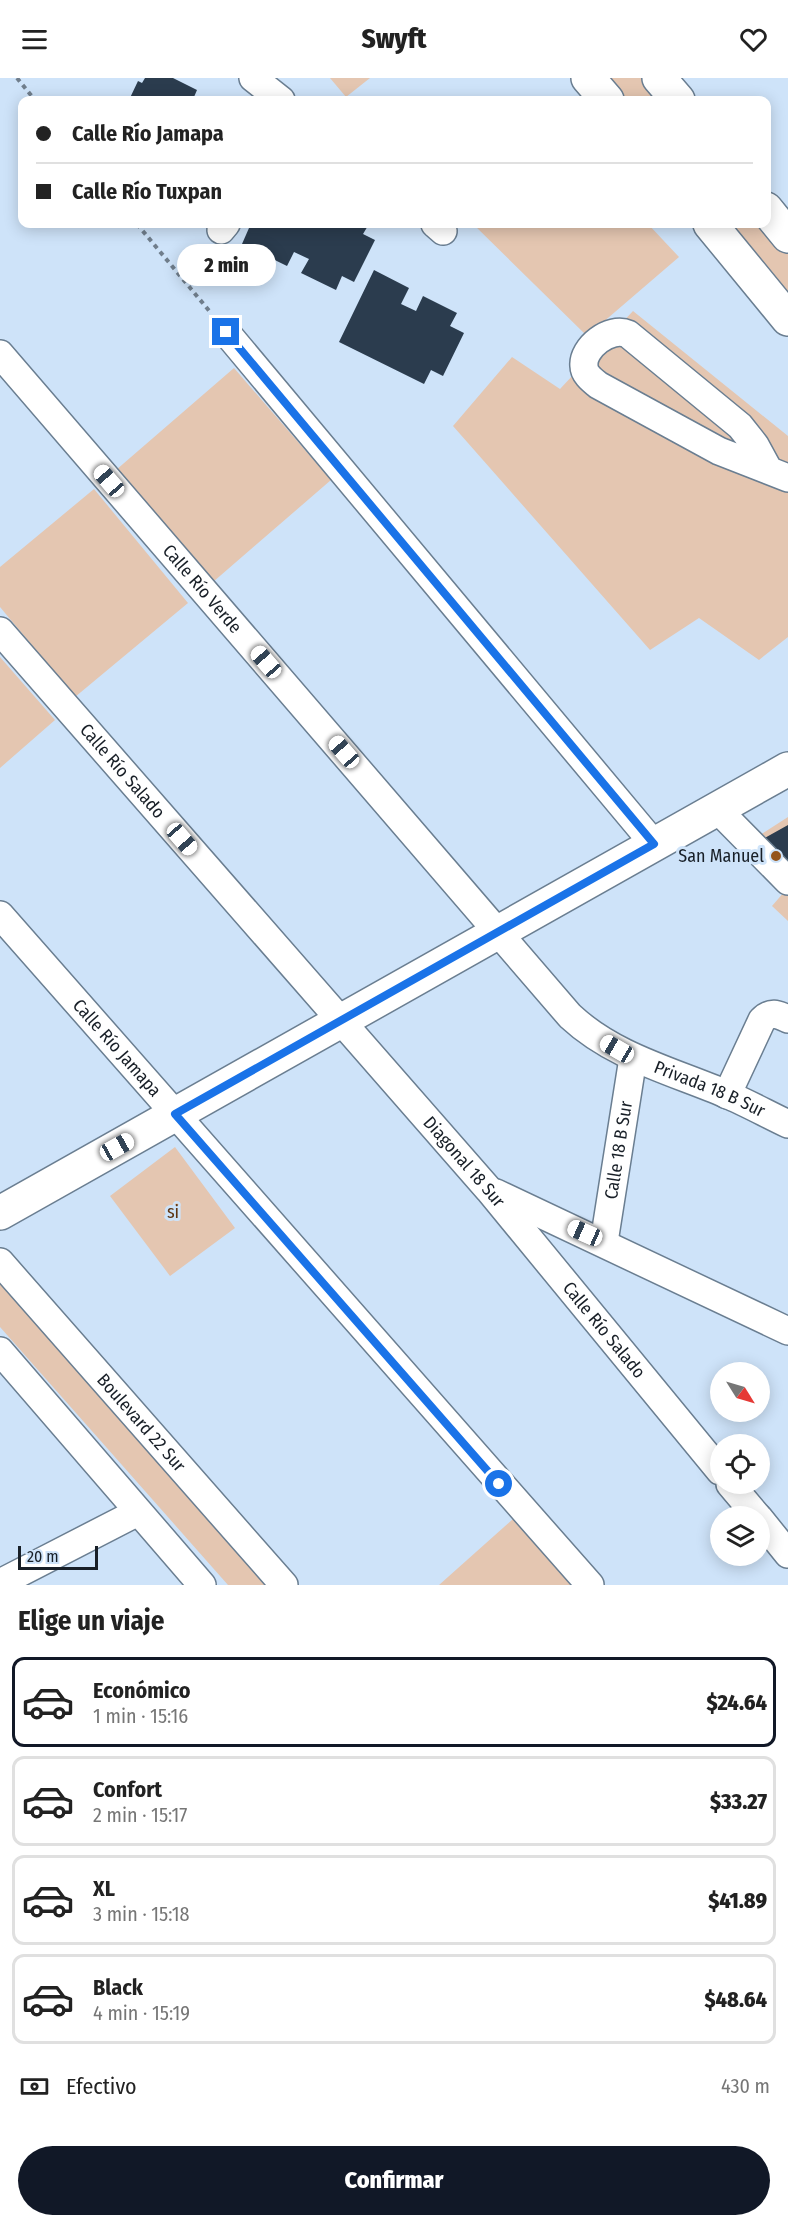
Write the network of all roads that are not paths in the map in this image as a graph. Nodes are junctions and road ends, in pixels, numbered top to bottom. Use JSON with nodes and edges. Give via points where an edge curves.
{"nodes":[{"id":1,"x":253,"y":78,"type":"edge"},
{"id":2,"x":588,"y":78,"type":"edge"},
{"id":3,"x":660,"y":78,"type":"edge"},
{"id":4,"x":276,"y":96,"type":"edge"},
{"id":5,"x":604,"y":96,"type":"edge"},
{"id":6,"x":675,"y":96,"type":"edge"},
{"id":7,"x":771,"y":215,"type":"edge"},
{"id":8,"x":713,"y":228,"type":"edge"},
{"id":9,"x":788,"y":236,"type":"edge"},
{"id":10,"x":788,"y":319,"type":"edge"},
{"id":11,"x":226,"y":332,"type":"road end"},
{"id":12,"x":0,"y":354,"type":"edge"},
{"id":13,"x":777,"y":473,"type":"edge"},
{"id":14,"x":0,"y":631,"type":"edge"},
{"id":15,"x":788,"y":769,"type":"edge"},
{"id":16,"x":718,"y":810,"type":"junction"},
{"id":17,"x":654,"y":844,"type":"junction"},
{"id":18,"x":788,"y":881,"type":"edge"},
{"id":19,"x":0,"y":915,"type":"edge"},
{"id":20,"x":500,"y":933,"type":"junction"},
{"id":21,"x":788,"y":1019,"type":"edge"},
{"id":22,"x":340,"y":1021,"type":"junction"},
{"id":23,"x":633,"y":1058,"type":"junction"},
{"id":24,"x":727,"y":1095,"type":"junction"},
{"id":25,"x":175,"y":1114,"type":"junction"},
{"id":26,"x":788,"y":1125,"type":"edge"},
{"id":27,"x":489,"y":1190,"type":"junction"},
{"id":28,"x":0,"y":1212,"type":"edge"},
{"id":29,"x":604,"y":1242,"type":"junction"},
{"id":30,"x":0,"y":1262,"type":"edge"},
{"id":31,"x":788,"y":1331,"type":"edge"},
{"id":32,"x":0,"y":1351,"type":"edge"},
{"id":33,"x":710,"y":1459,"type":"edge"},
{"id":34,"x":738,"y":1494,"type":"edge"},
{"id":35,"x":749,"y":1506,"type":"edge"},
{"id":36,"x":138,"y":1512,"type":"junction"},
{"id":37,"x":770,"y":1532,"type":"edge"},
{"id":38,"x":788,"y":1554,"type":"edge"},
{"id":39,"x":0,"y":1583,"type":"edge"},
{"id":40,"x":202,"y":1585,"type":"edge"},
{"id":41,"x":284,"y":1585,"type":"edge"},
{"id":42,"x":590,"y":1585,"type":"edge"}],
"edges":[{"from":1,"to":4,"type":"street"},
{"from":2,"to":5,"type":"main road"},
{"from":3,"to":6,"type":"main road"},
{"from":7,"to":9,"type":"main road"},
{"from":8,"to":10,"type":"main road"},
{"from":11,"to":17,"type":"street"},
{"from":12,"to":20,"type":"street","name":"Calle Río Verde"},
{"from":13,"to":13,"type":"street","via":[[719,451],[598,385],[586,373],[586,357],[603,336],[613,331],[628,334],[740,426]]},
{"from":14,"to":22,"type":"street","name":"Calle Río Salado"},
{"from":15,"to":16,"type":"main road"},
{"from":16,"to":17,"type":"main road"},
{"from":16,"to":18,"type":"street"},
{"from":17,"to":20,"type":"main road"},
{"from":19,"to":25,"type":"street","name":"Calle Río Jamapa"},
{"from":20,"to":22,"type":"main road"},
{"from":20,"to":23,"type":"street","name":"Privada 18 B Sur","via":[[570,1016],[584,1029]]},
{"from":21,"to":24,"type":"street","via":[[768,1014],[762,1020]]},
{"from":22,"to":25,"type":"main road"},
{"from":22,"to":27,"type":"street","name":"Diagonal 18 Sur"},
{"from":23,"to":24,"type":"street","name":"Privada 18 B Sur"},
{"from":23,"to":29,"type":"street","name":"Calle 18 B Sur"},
{"from":24,"to":26,"type":"street","name":"Privada 18 B Sur"},
{"from":25,"to":28,"type":"main road"},
{"from":25,"to":42,"type":"street","name":"Calle Río Jamapa"},
{"from":27,"to":29,"type":"street","name":"Diagonal 18 Sur"},
{"from":27,"to":33,"type":"street","name":"Calle Río Salado"},
{"from":29,"to":31,"type":"street","name":"Diagonal 18 Sur"},
{"from":30,"to":41,"type":"street","name":"Boulevard 22 Sur"},
{"from":32,"to":36,"type":"street"},
{"from":34,"to":35,"type":"street"},
{"from":36,"to":39,"type":"street"},
{"from":36,"to":40,"type":"street"},
{"from":37,"to":38,"type":"street"}]}
